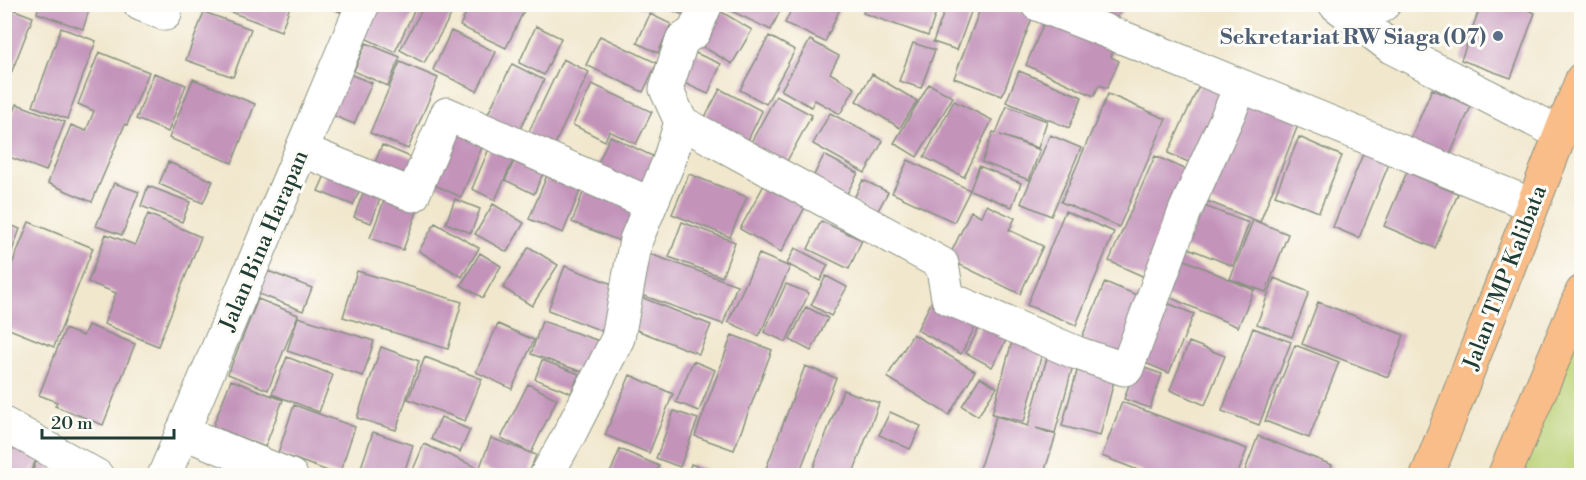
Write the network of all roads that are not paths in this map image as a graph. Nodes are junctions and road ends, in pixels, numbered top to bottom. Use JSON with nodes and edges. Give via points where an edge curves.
{"nodes":[{"id":1,"x":363,"y":4,"type":"edge"},
{"id":2,"x":706,"y":4,"type":"edge"},
{"id":3,"x":1037,"y":4,"type":"edge"},
{"id":4,"x":1384,"y":4,"type":"edge"},
{"id":5,"x":1346,"y":13,"type":"edge"},
{"id":6,"x":1581,"y":79,"type":"edge"},
{"id":7,"x":1241,"y":86,"type":"junction"},
{"id":8,"x":681,"y":122,"type":"junction"},
{"id":9,"x":1560,"y":133,"type":"junction"},
{"id":10,"x":302,"y":150,"type":"junction"},
{"id":11,"x":651,"y":204,"type":"junction"},
{"id":12,"x":1532,"y":205,"type":"junction"},
{"id":13,"x":1581,"y":291,"type":"edge"},
{"id":14,"x":4,"y":424,"type":"edge"},
{"id":15,"x":182,"y":432,"type":"junction"},
{"id":16,"x":98,"y":476,"type":"edge"},
{"id":17,"x":164,"y":476,"type":"edge"},
{"id":18,"x":291,"y":476,"type":"edge"},
{"id":19,"x":546,"y":476,"type":"edge"},
{"id":20,"x":1427,"y":476,"type":"edge"},
{"id":21,"x":1504,"y":476,"type":"edge"}],
"edges":[{"from":1,"to":10,"type":"street","name":"Jalan Bina Harapan"},
{"from":2,"to":8,"type":"street","via":[[694,32],[682,40],[666,89]]},
{"from":3,"to":7,"type":"street"},
{"from":4,"to":5,"type":"street"},
{"from":5,"to":9,"type":"street","via":[[1391,47]]},
{"from":6,"to":9,"type":"main road","name":"Jalan TMP Kalibata"},
{"from":7,"to":8,"type":"street","via":[[1185,211],[1124,369],[948,298],[942,264]]},
{"from":7,"to":12,"type":"street"},
{"from":8,"to":11,"type":"street"},
{"from":9,"to":12,"type":"main road","name":"Jalan TMP Kalibata"},
{"from":10,"to":11,"type":"street","via":[[413,195],[447,114]]},
{"from":10,"to":15,"type":"street","name":"Jalan Bina Harapan"},
{"from":11,"to":19,"type":"street","via":[[636,240],[618,338]]},
{"from":12,"to":20,"type":"main road","name":"Jalan TMP Kalibata"},
{"from":13,"to":21,"type":"main road"},
{"from":14,"to":16,"type":"street"},
{"from":15,"to":17,"type":"street","name":"Jalan Bina Harapan"},
{"from":15,"to":18,"type":"street"}]}
